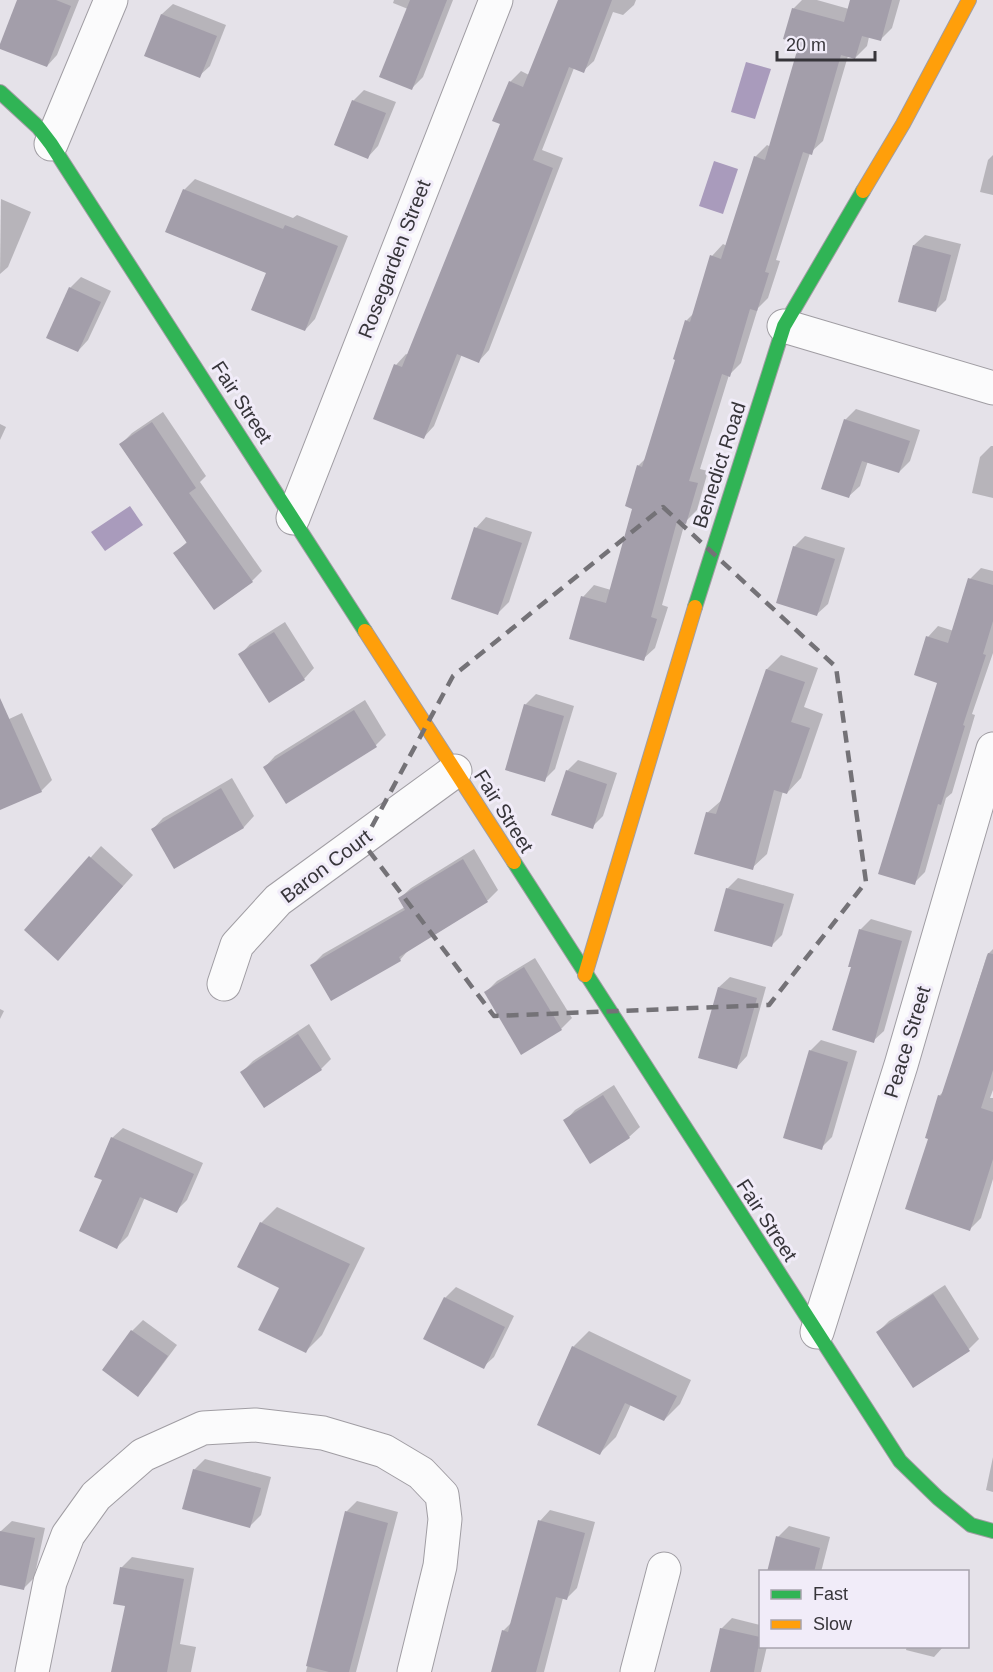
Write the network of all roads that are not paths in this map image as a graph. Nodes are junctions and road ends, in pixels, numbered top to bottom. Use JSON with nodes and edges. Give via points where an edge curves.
{"nodes":[{"id":1,"x":111,"y":0,"type":"edge"},
{"id":2,"x":496,"y":0,"type":"edge"},
{"id":3,"x":969,"y":0,"type":"edge"},
{"id":4,"x":0,"y":92,"type":"edge"},
{"id":5,"x":51,"y":144,"type":"junction"},
{"id":6,"x":784,"y":326,"type":"junction"},
{"id":7,"x":993,"y":388,"type":"edge"},
{"id":8,"x":293,"y":518,"type":"junction"},
{"id":9,"x":993,"y":749,"type":"edge"},
{"id":10,"x":455,"y":771,"type":"junction"},
{"id":11,"x":585,"y":975,"type":"junction"},
{"id":12,"x":224,"y":984,"type":"dead end"},
{"id":13,"x":817,"y":1332,"type":"junction"},
{"id":14,"x":993,"y":1531,"type":"edge"},
{"id":15,"x":664,"y":1569,"type":"dead end"},
{"id":16,"x":32,"y":1672,"type":"edge"},
{"id":17,"x":414,"y":1672,"type":"edge"},
{"id":18,"x":637,"y":1672,"type":"edge"}],
"edges":[{"from":1,"to":5,"type":"street"},
{"from":2,"to":8,"type":"street","name":"Rosegarden Street"},
{"from":3,"to":6,"type":"street","name":"Benedict Road","via":[[903,124]]},
{"from":4,"to":5,"type":"street","name":"Fair Street"},
{"from":5,"to":8,"type":"street","name":"Fair Street"},
{"from":6,"to":7,"type":"street"},
{"from":6,"to":11,"type":"street","name":"Benedict Road","via":[[722,517]]},
{"from":8,"to":10,"type":"street","name":"Fair Street"},
{"from":9,"to":13,"type":"street","name":"Peace Street","via":[[901,1065]]},
{"from":10,"to":11,"type":"street","name":"Fair Street"},
{"from":10,"to":12,"type":"street","name":"Baron Court","via":[[278,900],[237,945]]},
{"from":11,"to":13,"type":"street","name":"Fair Street"},
{"from":13,"to":14,"type":"street","name":"Fair Street","via":[[900,1461],[971,1524]]},
{"from":15,"to":18,"type":"street"},
{"from":16,"to":17,"type":"street","via":[[50,1582],[68,1535],[96,1496],[143,1455],[203,1428],[255,1425],[323,1433],[384,1451],[421,1473],[442,1495],[446,1519],[440,1566]]}]}
